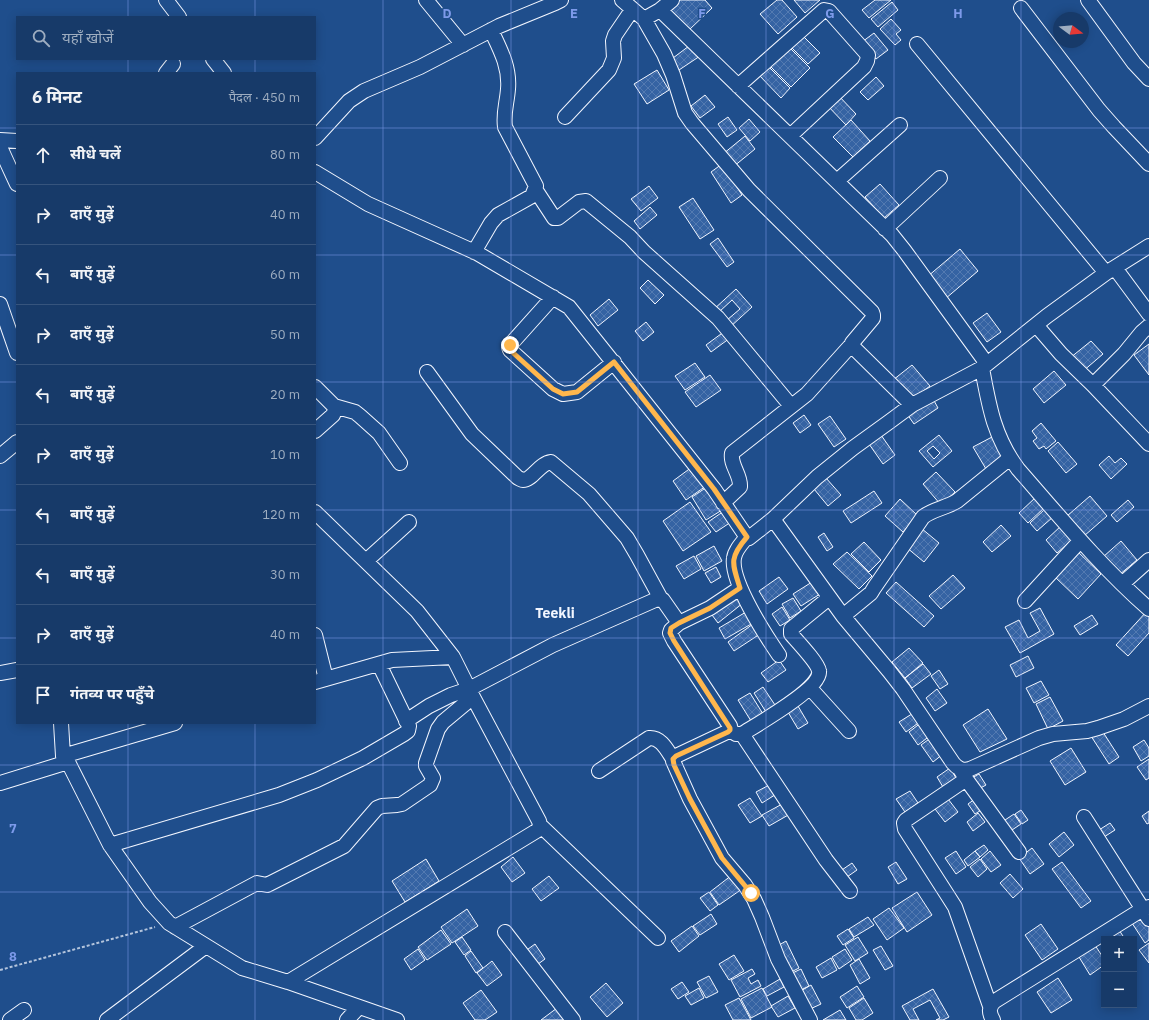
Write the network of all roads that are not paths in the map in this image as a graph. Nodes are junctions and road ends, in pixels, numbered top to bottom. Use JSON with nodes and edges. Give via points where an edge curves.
{"nodes":[{"id":1,"x":166,"y":0,"type":"edge"},
{"id":2,"x":426,"y":0,"type":"edge"},
{"id":3,"x":561,"y":0,"type":"edge"},
{"id":4,"x":672,"y":0,"type":"edge"},
{"id":5,"x":1088,"y":0,"type":"edge"},
{"id":6,"x":627,"y":5,"type":"edge"},
{"id":7,"x":1021,"y":8,"type":"dead end"},
{"id":8,"x":660,"y":10,"type":"junction"},
{"id":9,"x":178,"y":16,"type":"edge"},
{"id":10,"x":644,"y":19,"type":"junction"},
{"id":11,"x":491,"y":30,"type":"junction"},
{"id":12,"x":917,"y":44,"type":"dead end"},
{"id":13,"x":463,"y":45,"type":"junction"},
{"id":14,"x":214,"y":60,"type":"edge"},
{"id":15,"x":223,"y":72,"type":"edge"},
{"id":16,"x":1149,"y":79,"type":"edge"},
{"id":17,"x":738,"y":86,"type":"junction"},
{"id":18,"x":565,"y":117,"type":"dead end"},
{"id":19,"x":900,"y":125,"type":"dead end"},
{"id":20,"x":790,"y":136,"type":"junction"},
{"id":21,"x":316,"y":137,"type":"edge"},
{"id":22,"x":0,"y":140,"type":"edge"},
{"id":23,"x":16,"y":142,"type":"edge"},
{"id":24,"x":0,"y":147,"type":"edge"},
{"id":25,"x":1149,"y":164,"type":"edge"},
{"id":26,"x":316,"y":173,"type":"edge"},
{"id":27,"x":940,"y":178,"type":"dead end"},
{"id":28,"x":837,"y":181,"type":"junction"},
{"id":29,"x":16,"y":182,"type":"edge"},
{"id":30,"x":535,"y":189,"type":"junction"},
{"id":31,"x":885,"y":229,"type":"junction"},
{"id":32,"x":1149,"y":246,"type":"edge"},
{"id":33,"x":474,"y":252,"type":"junction"},
{"id":34,"x":1110,"y":270,"type":"junction"},
{"id":35,"x":553,"y":297,"type":"junction"},
{"id":36,"x":0,"y":304,"type":"edge"},
{"id":37,"x":1149,"y":314,"type":"edge"},
{"id":38,"x":1036,"y":325,"type":"junction"},
{"id":39,"x":1149,"y":326,"type":"edge"},
{"id":40,"x":852,"y":344,"type":"junction"},
{"id":41,"x":16,"y":350,"type":"edge"},
{"id":42,"x":614,"y":362,"type":"junction"},
{"id":43,"x":985,"y":366,"type":"junction"},
{"id":44,"x":426,"y":372,"type":"dead end"},
{"id":45,"x":1093,"y":385,"type":"junction"},
{"id":46,"x":316,"y":388,"type":"edge"},
{"id":47,"x":912,"y":405,"type":"junction"},
{"id":48,"x":334,"y":406,"type":"junction"},
{"id":49,"x":791,"y":406,"type":"junction"},
{"id":50,"x":316,"y":430,"type":"edge"},
{"id":51,"x":16,"y":443,"type":"edge"},
{"id":52,"x":1149,"y":444,"type":"edge"},
{"id":53,"x":0,"y":456,"type":"edge"},
{"id":54,"x":1010,"y":458,"type":"junction"},
{"id":55,"x":400,"y":463,"type":"dead end"},
{"id":56,"x":724,"y":503,"type":"junction"},
{"id":57,"x":316,"y":513,"type":"edge"},
{"id":58,"x":773,"y":519,"type":"junction"},
{"id":59,"x":409,"y":522,"type":"dead end"},
{"id":60,"x":747,"y":537,"type":"junction"},
{"id":61,"x":1080,"y":541,"type":"junction"},
{"id":62,"x":1149,"y":560,"type":"edge"},
{"id":63,"x":366,"y":561,"type":"junction"},
{"id":64,"x":1122,"y":584,"type":"junction"},
{"id":65,"x":740,"y":588,"type":"junction"},
{"id":66,"x":829,"y":598,"type":"junction"},
{"id":67,"x":661,"y":599,"type":"junction"},
{"id":68,"x":1025,"y":601,"type":"dead end"},
{"id":69,"x":1149,"y":609,"type":"edge"},
{"id":70,"x":843,"y":616,"type":"junction"},
{"id":71,"x":679,"y":623,"type":"junction"},
{"id":72,"x":316,"y":643,"type":"edge"},
{"id":73,"x":779,"y":656,"type":"dead end"},
{"id":74,"x":453,"y":657,"type":"junction"},
{"id":75,"x":380,"y":664,"type":"junction"},
{"id":76,"x":16,"y":670,"type":"edge"},
{"id":77,"x":0,"y":673,"type":"edge"},
{"id":78,"x":321,"y":681,"type":"edge"},
{"id":79,"x":810,"y":688,"type":"junction"},
{"id":80,"x":471,"y":693,"type":"junction"},
{"id":81,"x":1149,"y":706,"type":"edge"},
{"id":82,"x":406,"y":721,"type":"junction"},
{"id":83,"x":61,"y":724,"type":"edge"},
{"id":84,"x":173,"y":724,"type":"edge"},
{"id":85,"x":849,"y":731,"type":"dead end"},
{"id":86,"x":736,"y":732,"type":"junction"},
{"id":87,"x":66,"y":759,"type":"junction"},
{"id":88,"x":673,"y":759,"type":"junction"},
{"id":89,"x":599,"y":771,"type":"dead end"},
{"id":90,"x":963,"y":774,"type":"junction"},
{"id":91,"x":0,"y":783,"type":"edge"},
{"id":92,"x":1084,"y":817,"type":"dead end"},
{"id":93,"x":540,"y":825,"type":"junction"},
{"id":94,"x":110,"y":845,"type":"junction"},
{"id":95,"x":1019,"y":852,"type":"dead end"},
{"id":96,"x":850,"y":891,"type":"dead end"},
{"id":97,"x":1147,"y":912,"type":"edge"},
{"id":98,"x":172,"y":925,"type":"junction"},
{"id":99,"x":505,"y":932,"type":"dead end"},
{"id":100,"x":658,"y":938,"type":"dead end"},
{"id":101,"x":206,"y":946,"type":"junction"},
{"id":102,"x":288,"y":982,"type":"junction"},
{"id":103,"x":359,"y":1007,"type":"junction"},
{"id":104,"x":24,"y":1010,"type":"dead end"},
{"id":105,"x":991,"y":1013,"type":"edge"},
{"id":106,"x":10,"y":1020,"type":"edge"},
{"id":107,"x":107,"y":1020,"type":"edge"},
{"id":108,"x":347,"y":1020,"type":"edge"},
{"id":109,"x":397,"y":1020,"type":"edge"},
{"id":110,"x":573,"y":1020,"type":"edge"},
{"id":111,"x":810,"y":1020,"type":"edge"}],
"edges":[{"from":1,"to":9,"type":"street"},
{"from":2,"to":13,"type":"street"},
{"from":3,"to":11,"type":"street"},
{"from":4,"to":8,"type":"street"},
{"from":5,"to":16,"type":"street","via":[[1134,63]]},
{"from":6,"to":10,"type":"street"},
{"from":6,"to":18,"type":"street","via":[[613,41],[614,58],[609,70]]},
{"from":7,"to":25,"type":"street","via":[[1099,110]]},
{"from":8,"to":10,"type":"street"},
{"from":8,"to":17,"type":"street"},
{"from":10,"to":40,"type":"street","via":[[664,54],[685,114],[750,190],[874,315]]},
{"from":11,"to":13,"type":"street"},
{"from":11,"to":30,"type":"street","via":[[508,73],[505,127],[536,186]]},
{"from":12,"to":34,"type":"street"},
{"from":13,"to":21,"type":"street","via":[[364,91],[349,101]]},
{"from":14,"to":15,"type":"street"},
{"from":17,"to":20,"type":"street"},
{"from":17,"to":20,"type":"street","via":[[824,10],[829,11],[868,55],[867,61],[864,67]]},
{"from":19,"to":28,"type":"street"},
{"from":20,"to":28,"type":"street"},
{"from":22,"to":23,"type":"street"},
{"from":24,"to":29,"type":"street"},
{"from":26,"to":33,"type":"street","via":[[368,204]]},
{"from":27,"to":31,"type":"street"},
{"from":28,"to":31,"type":"street"},
{"from":30,"to":33,"type":"street","via":[[530,198],[498,215]]},
{"from":30,"to":49,"type":"street","via":[[554,218],[558,218],[579,202],[586,201],[630,237],[718,318]]},
{"from":31,"to":43,"type":"street","via":[[904,250]]},
{"from":32,"to":34,"type":"street"},
{"from":33,"to":35,"type":"street"},
{"from":34,"to":37,"type":"street"},
{"from":34,"to":38,"type":"street"},
{"from":35,"to":42,"type":"street","via":[[569,307]]},
{"from":35,"to":42,"type":"street","via":[[510,345],[510,350],[553,389],[563,394],[577,392]]},
{"from":36,"to":41,"type":"street"},
{"from":38,"to":43,"type":"street"},
{"from":38,"to":45,"type":"street"},
{"from":39,"to":45,"type":"street"},
{"from":40,"to":47,"type":"street"},
{"from":40,"to":49,"type":"street","via":[[807,394]]},
{"from":42,"to":56,"type":"street"},
{"from":43,"to":47,"type":"street"},
{"from":43,"to":54,"type":"street","via":[[988,405],[999,437]]},
{"from":44,"to":67,"type":"street","via":[[472,434],[517,477],[525,480],[546,463],[551,462],[589,494],[626,538]]},
{"from":45,"to":52,"type":"street"},
{"from":46,"to":48,"type":"street"},
{"from":47,"to":58,"type":"street","via":[[853,448]]},
{"from":48,"to":50,"type":"street","via":[[333,415]]},
{"from":48,"to":55,"type":"street","via":[[360,416],[379,433]]},
{"from":49,"to":56,"type":"street","via":[[732,453],[731,458],[740,478],[740,487]]},
{"from":51,"to":53,"type":"street"},
{"from":54,"to":61,"type":"street"},
{"from":54,"to":70,"type":"street","via":[[957,501],[923,517],[870,593]]},
{"from":56,"to":60,"type":"street"},
{"from":57,"to":63,"type":"street"},
{"from":58,"to":60,"type":"street"},
{"from":58,"to":66,"type":"street"},
{"from":59,"to":63,"type":"street"},
{"from":60,"to":65,"type":"street","via":[[734,556],[733,567]]},
{"from":61,"to":64,"type":"street"},
{"from":61,"to":68,"type":"street"},
{"from":62,"to":64,"type":"street"},
{"from":63,"to":74,"type":"street","via":[[417,611]]},
{"from":64,"to":69,"type":"street"},
{"from":65,"to":71,"type":"street","via":[[710,608]]},
{"from":65,"to":73,"type":"street","via":[[760,628]]},
{"from":66,"to":70,"type":"street"},
{"from":66,"to":79,"type":"street","via":[[790,631],[818,666],[818,676]]},
{"from":67,"to":71,"type":"street"},
{"from":67,"to":80,"type":"street","via":[[553,645]]},
{"from":70,"to":90,"type":"street","via":[[889,671]]},
{"from":71,"to":86,"type":"street","via":[[670,630],[674,641]]},
{"from":72,"to":78,"type":"street"},
{"from":74,"to":75,"type":"street","via":[[392,660]]},
{"from":74,"to":80,"type":"street"},
{"from":75,"to":78,"type":"street"},
{"from":75,"to":82,"type":"street"},
{"from":76,"to":77,"type":"street"},
{"from":79,"to":85,"type":"street"},
{"from":79,"to":86,"type":"street"},
{"from":80,"to":82,"type":"street","via":[[451,695]]},
{"from":80,"to":93,"type":"street"},
{"from":80,"to":98,"type":"street","via":[[438,730],[426,763],[433,778],[430,785],[402,804],[377,808],[344,846],[267,885],[257,883]]},
{"from":81,"to":90,"type":"street","via":[[1103,727],[1047,735],[1033,740],[965,770]]},
{"from":82,"to":94,"type":"street","via":[[409,726],[404,734],[363,758],[317,780],[279,795]]},
{"from":83,"to":87,"type":"street"},
{"from":84,"to":87,"type":"street"},
{"from":86,"to":88,"type":"street"},
{"from":86,"to":96,"type":"street"},
{"from":87,"to":91,"type":"street"},
{"from":87,"to":94,"type":"street"},
{"from":88,"to":89,"type":"street","via":[[660,741],[649,738]]},
{"from":88,"to":111,"type":"street","via":[[690,799],[722,858],[754,899],[778,959]]},
{"from":90,"to":95,"type":"street"},
{"from":90,"to":105,"type":"street","via":[[906,820],[905,829],[954,908]]},
{"from":92,"to":97,"type":"street"},
{"from":93,"to":100,"type":"street"},
{"from":93,"to":102,"type":"street","via":[[538,830]]},
{"from":94,"to":98,"type":"street","via":[[150,902]]},
{"from":97,"to":105,"type":"street","via":[[1138,912],[995,1001]]},
{"from":98,"to":101,"type":"street"},
{"from":99,"to":110,"type":"street"},
{"from":101,"to":102,"type":"street","via":[[242,968]]},
{"from":101,"to":107,"type":"street"},
{"from":102,"to":103,"type":"street"},
{"from":103,"to":108,"type":"street"},
{"from":103,"to":109,"type":"street"},
{"from":104,"to":106,"type":"street"}]}
